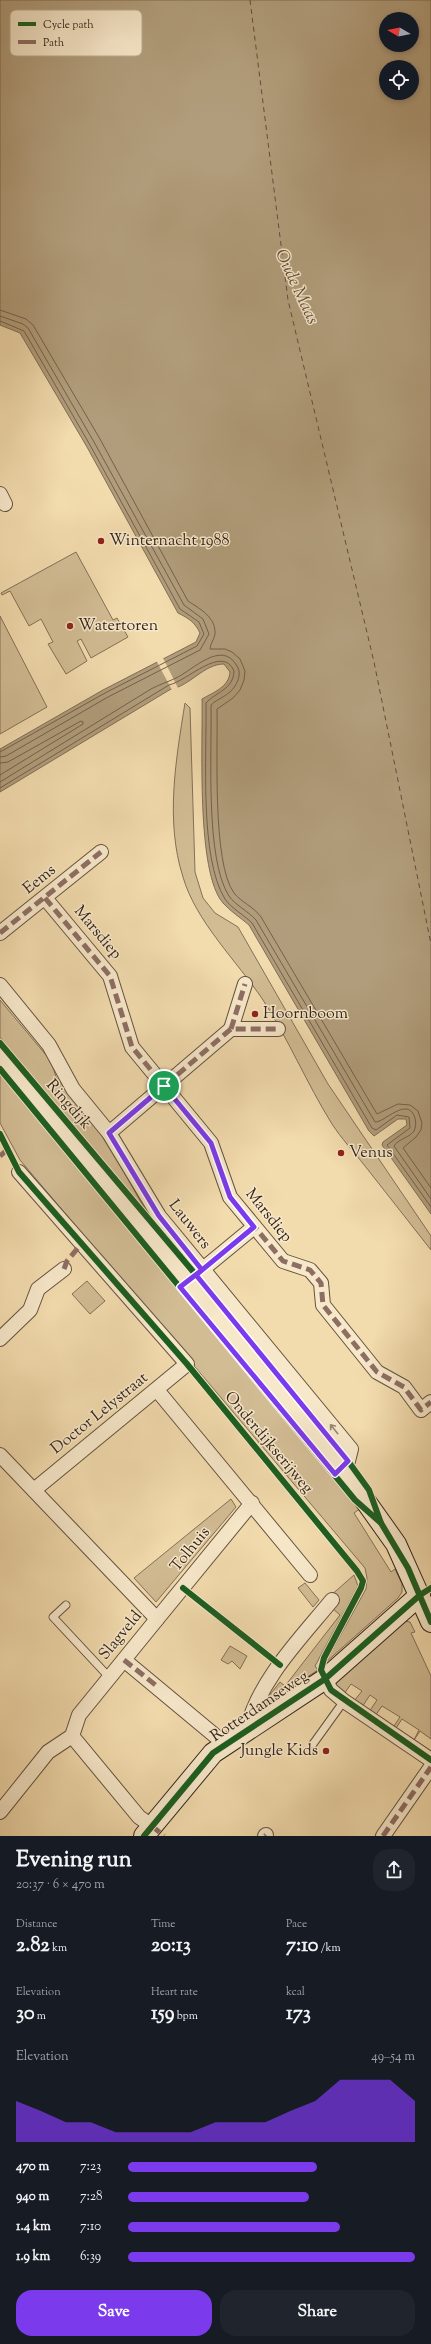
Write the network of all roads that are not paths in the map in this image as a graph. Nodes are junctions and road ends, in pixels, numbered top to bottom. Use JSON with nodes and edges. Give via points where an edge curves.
{"nodes":[{"id":1,"x":101,"y":852,"type":"dead end"},
{"id":2,"x":45,"y":898,"type":"junction"},
{"id":3,"x":0,"y":933,"type":"edge"},
{"id":4,"x":0,"y":984,"type":"edge"},
{"id":5,"x":245,"y":984,"type":"dead end"},
{"id":6,"x":231,"y":1029,"type":"junction"},
{"id":7,"x":278,"y":1029,"type":"dead end"},
{"id":8,"x":0,"y":1055,"type":"edge"},
{"id":9,"x":164,"y":1086,"type":"junction"},
{"id":10,"x":109,"y":1133,"type":"junction"},
{"id":11,"x":18,"y":1172,"type":"dead end"},
{"id":12,"x":254,"y":1227,"type":"junction"},
{"id":13,"x":64,"y":1268,"type":"dead end"},
{"id":14,"x":202,"y":1270,"type":"junction"},
{"id":15,"x":186,"y":1283,"type":"junction"},
{"id":16,"x":0,"y":1340,"type":"edge"},
{"id":17,"x":157,"y":1390,"type":"junction"},
{"id":18,"x":431,"y":1402,"type":"edge"},
{"id":19,"x":0,"y":1455,"type":"edge"},
{"id":20,"x":342,"y":1468,"type":"junction"},
{"id":21,"x":34,"y":1490,"type":"junction"},
{"id":22,"x":252,"y":1503,"type":"junction"},
{"id":23,"x":310,"y":1575,"type":"dead end"},
{"id":24,"x":425,"y":1591,"type":"edge"},
{"id":25,"x":332,"y":1600,"type":"dead end"},
{"id":26,"x":66,"y":1605,"type":"dead end"},
{"id":27,"x":157,"y":1619,"type":"junction"},
{"id":28,"x":431,"y":1622,"type":"edge"},
{"id":29,"x":124,"y":1660,"type":"junction"},
{"id":30,"x":109,"y":1677,"type":"junction"},
{"id":31,"x":325,"y":1679,"type":"junction"},
{"id":32,"x":344,"y":1701,"type":"junction"},
{"id":33,"x":247,"y":1729,"type":"junction"},
{"id":34,"x":72,"y":1736,"type":"junction"},
{"id":35,"x":225,"y":1744,"type":"junction"},
{"id":36,"x":313,"y":1744,"type":"dead end"},
{"id":37,"x":431,"y":1760,"type":"edge"},
{"id":38,"x":431,"y":1767,"type":"edge"},
{"id":39,"x":0,"y":1812,"type":"edge"},
{"id":40,"x":148,"y":1831,"type":"edge"},
{"id":41,"x":383,"y":1836,"type":"edge"}],
"edges":[{"from":1,"to":2,"type":"street","name":"Eems"},
{"from":2,"to":3,"type":"street","name":"Eems"},
{"from":2,"to":9,"type":"street","name":"Marsdiep","via":[[110,976],[132,1047]]},
{"from":4,"to":10,"type":"street","name":"Lauwers","via":[[49,1045],[73,1089]]},
{"from":5,"to":6,"type":"street"},
{"from":6,"to":7,"type":"street"},
{"from":6,"to":9,"type":"street"},
{"from":8,"to":15,"type":"main road","name":"Ringdijk"},
{"from":9,"to":10,"type":"street"},
{"from":9,"to":12,"type":"street","name":"Marsdiep","via":[[211,1143],[230,1197]]},
{"from":10,"to":14,"type":"street","name":"Lauwers","via":[[159,1216]]},
{"from":11,"to":17,"type":"street","name":"Doctor Lelystraat","via":[[187,1364]]},
{"from":12,"to":14,"type":"street"},
{"from":12,"to":18,"type":"street","name":"Marsdiep","via":[[283,1261],[310,1270],[321,1283],[323,1306],[377,1372],[404,1388],[421,1410]]},
{"from":13,"to":16,"type":"street","via":[[38,1289],[30,1310]]},
{"from":14,"to":15,"type":"street"},
{"from":20,"to":14,"type":"street","name":"Lauwers","one_way":true,"via":[[348,1461],[351,1449]]},
{"from":15,"to":20,"type":"main road","name":"Ringdijk"},
{"from":17,"to":21,"type":"street","name":"Doctor Lelystraat"},
{"from":17,"to":22,"type":"street"},
{"from":19,"to":21,"type":"street","name":"Slagveld"},
{"from":20,"to":24,"type":"main road","name":"Ringdijk","via":[[396,1544]]},
{"from":21,"to":27,"type":"street","name":"Slagveld"},
{"from":22,"to":23,"type":"street"},
{"from":22,"to":27,"type":"street","name":"Tolhuis"},
{"from":24,"to":28,"type":"main road","name":"Ringdijk"},
{"from":24,"to":31,"type":"main road","name":"Rotterdamseweg"},
{"from":25,"to":33,"type":"street","name":"Rotterdamseweg","via":[[258,1698],[251,1711]]},
{"from":26,"to":30,"type":"lane","via":[[53,1617]]},
{"from":27,"to":29,"type":"street","name":"Slagveld"},
{"from":29,"to":30,"type":"street","name":"Slagveld"},
{"from":29,"to":35,"type":"street"},
{"from":30,"to":34,"type":"street","name":"Slagveld","via":[[79,1715]]},
{"from":31,"to":32,"type":"street","via":[[331,1690]]},
{"from":31,"to":33,"type":"main road","name":"Rotterdamseweg"},
{"from":32,"to":36,"type":"lane"},
{"from":32,"to":37,"type":"street"},
{"from":33,"to":35,"type":"main road","name":"Rotterdamseweg"},
{"from":34,"to":39,"type":"street","via":[[48,1752]]},
{"from":34,"to":40,"type":"street"},
{"from":35,"to":40,"type":"main road","name":"Rotterdamseweg","via":[[203,1764]]},
{"from":38,"to":41,"type":"street"}]}
